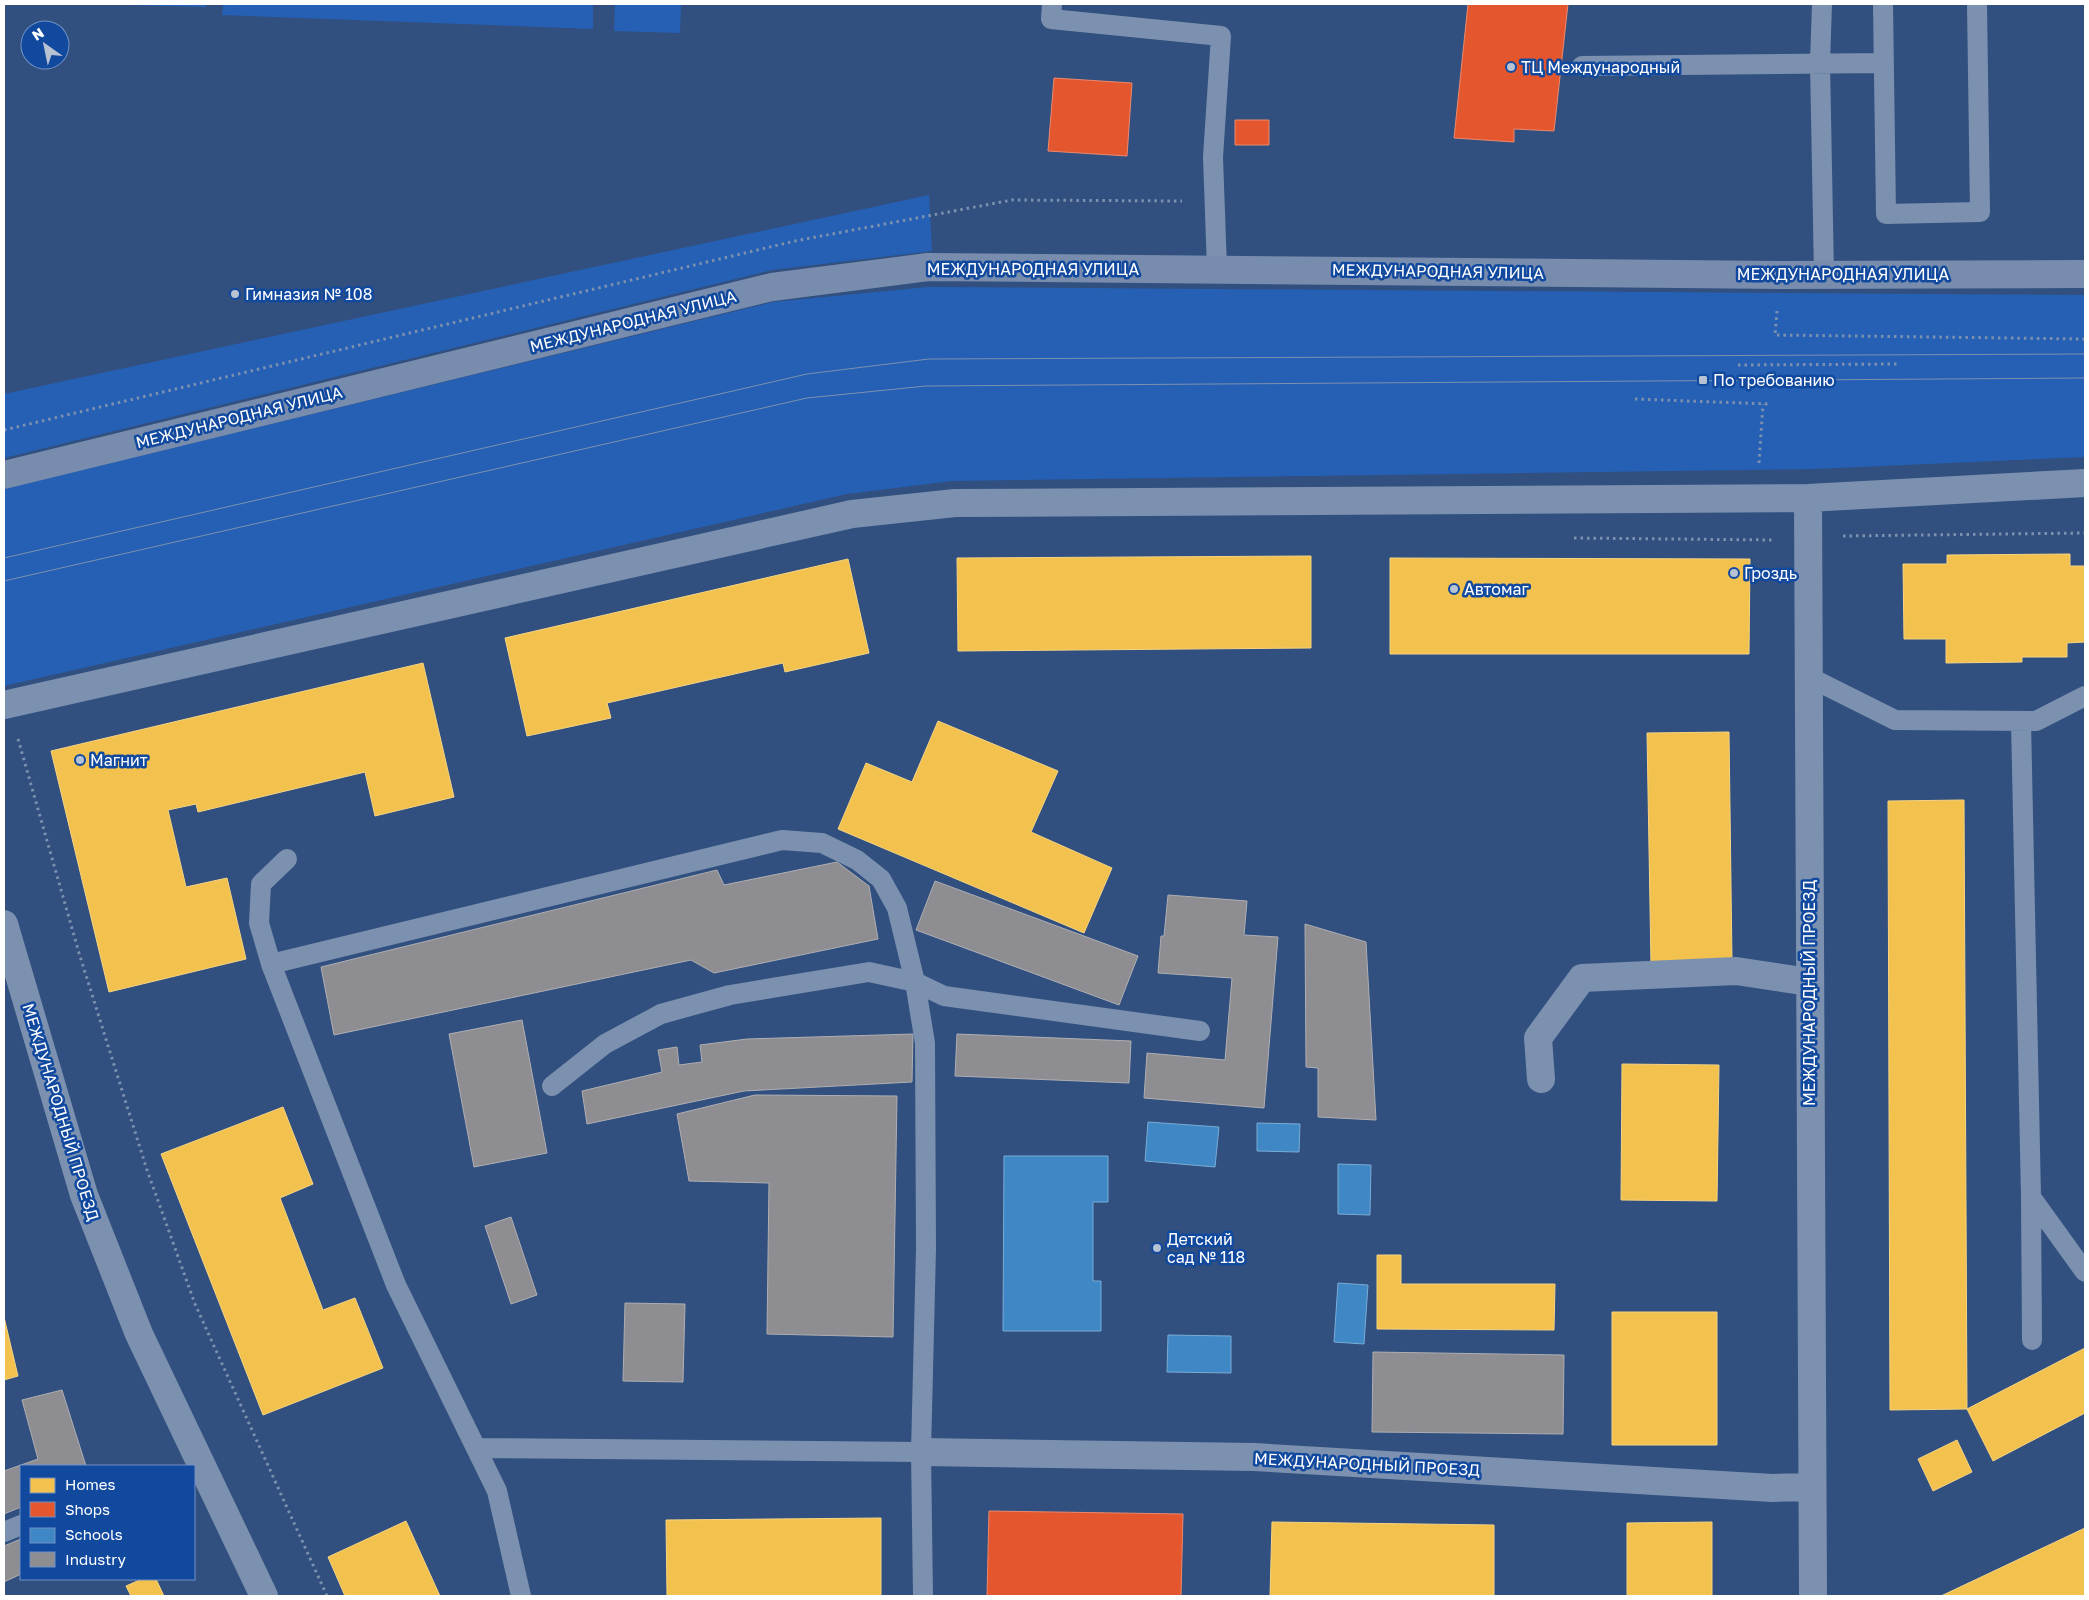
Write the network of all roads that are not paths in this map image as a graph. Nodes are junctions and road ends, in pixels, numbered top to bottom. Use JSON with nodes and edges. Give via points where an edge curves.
{"nodes":[{"id":1,"x":1052,"y":4,"type":"edge"},
{"id":2,"x":1822,"y":4,"type":"edge"},
{"id":3,"x":1883,"y":4,"type":"edge"},
{"id":4,"x":1977,"y":4,"type":"edge"},
{"id":5,"x":1820,"y":63,"type":"junction"},
{"id":6,"x":1884,"y":63,"type":"junction"},
{"id":7,"x":1582,"y":66,"type":"dead end"},
{"id":8,"x":1217,"y":269,"type":"junction"},
{"id":9,"x":1824,"y":274,"type":"junction"},
{"id":10,"x":2085,"y":274,"type":"edge"},
{"id":11,"x":4,"y":475,"type":"edge"},
{"id":12,"x":2085,"y":483,"type":"edge"},
{"id":13,"x":1808,"y":498,"type":"junction"},
{"id":14,"x":1809,"y":677,"type":"junction"},
{"id":15,"x":2085,"y":696,"type":"edge"},
{"id":16,"x":4,"y":705,"type":"edge"},
{"id":17,"x":2021,"y":721,"type":"junction"},
{"id":18,"x":287,"y":859,"type":"dead end"},
{"id":19,"x":4,"y":924,"type":"edge"},
{"id":20,"x":271,"y":964,"type":"junction"},
{"id":21,"x":915,"y":982,"type":"junction"},
{"id":22,"x":1809,"y":982,"type":"junction"},
{"id":23,"x":1200,"y":1030,"type":"dead end"},
{"id":24,"x":1541,"y":1079,"type":"dead end"},
{"id":25,"x":552,"y":1086,"type":"dead end"},
{"id":26,"x":2031,"y":1197,"type":"junction"},
{"id":27,"x":2085,"y":1272,"type":"edge"},
{"id":28,"x":2032,"y":1340,"type":"dead end"},
{"id":29,"x":477,"y":1448,"type":"junction"},
{"id":30,"x":921,"y":1452,"type":"junction"},
{"id":31,"x":198,"y":1468,"type":"edge"},
{"id":32,"x":1812,"y":1487,"type":"junction"},
{"id":33,"x":20,"y":1525,"type":"edge"},
{"id":34,"x":4,"y":1532,"type":"edge"},
{"id":35,"x":264,"y":1596,"type":"edge"},
{"id":36,"x":521,"y":1596,"type":"edge"},
{"id":37,"x":923,"y":1596,"type":"edge"},
{"id":38,"x":1813,"y":1596,"type":"edge"}],
"edges":[{"from":1,"to":8,"type":"lane","via":[[1051,19],[1221,36],[1213,157]]},
{"from":2,"to":5,"type":"lane"},
{"from":3,"to":6,"type":"lane"},
{"from":4,"to":6,"type":"lane","via":[[1980,212],[1886,214]]},
{"from":5,"to":6,"type":"lane"},
{"from":5,"to":7,"type":"lane"},
{"from":5,"to":9,"type":"lane"},
{"from":8,"to":9,"type":"street","name":"МЕЖДУНАРОДНАЯ УЛИЦА"},
{"from":8,"to":11,"type":"street","name":"МЕЖДУНАРОДНАЯ УЛИЦА","via":[[928,267],[772,287]]},
{"from":9,"to":10,"type":"street","name":"МЕЖДУНАРОДНАЯ УЛИЦА"},
{"from":12,"to":13,"type":"street"},
{"from":13,"to":14,"type":"street","name":"МЕЖДУНАРОДНЫЙ ПРОЕЗД"},
{"from":13,"to":16,"type":"street","via":[[955,503],[852,514]]},
{"from":14,"to":17,"type":"lane","via":[[1895,720]]},
{"from":14,"to":22,"type":"street","name":"МЕЖДУНАРОДНЫЙ ПРОЕЗД"},
{"from":15,"to":17,"type":"lane","via":[[2036,721]]},
{"from":17,"to":26,"type":"lane"},
{"from":18,"to":20,"type":"lane","via":[[261,884],[259,923]]},
{"from":19,"to":31,"type":"street","name":"МЕЖДУНАРОДНЫЙ ПРОЕЗД","via":[[84,1195],[139,1334]]},
{"from":20,"to":21,"type":"lane","via":[[782,840],[822,843],[857,860],[881,879],[897,908]]},
{"from":20,"to":29,"type":"lane","via":[[396,1285]]},
{"from":21,"to":23,"type":"lane","via":[[944,996]]},
{"from":21,"to":25,"type":"lane","via":[[869,972],[730,995],[661,1014],[605,1044]]},
{"from":21,"to":30,"type":"lane","via":[[925,1043],[926,1249]]},
{"from":22,"to":24,"type":"street","via":[[1736,971],[1582,978],[1538,1038]]},
{"from":22,"to":32,"type":"street","name":"МЕЖДУНАРОДНЫЙ ПРОЕЗД"},
{"from":26,"to":27,"type":"lane"},
{"from":26,"to":28,"type":"lane"},
{"from":29,"to":30,"type":"lane"},
{"from":29,"to":36,"type":"lane","via":[[498,1491]]},
{"from":30,"to":32,"type":"street","name":"МЕЖДУНАРОДНЫЙ ПРОЕЗД","via":[[1254,1457],[1762,1487]]},
{"from":30,"to":37,"type":"lane"},
{"from":31,"to":35,"type":"street","name":"МЕЖДУНАРОДНЫЙ ПРОЕЗД"},
{"from":32,"to":38,"type":"street","name":"МЕЖДУНАРОДНЫЙ ПРОЕЗД"},
{"from":33,"to":34,"type":"lane"}]}
